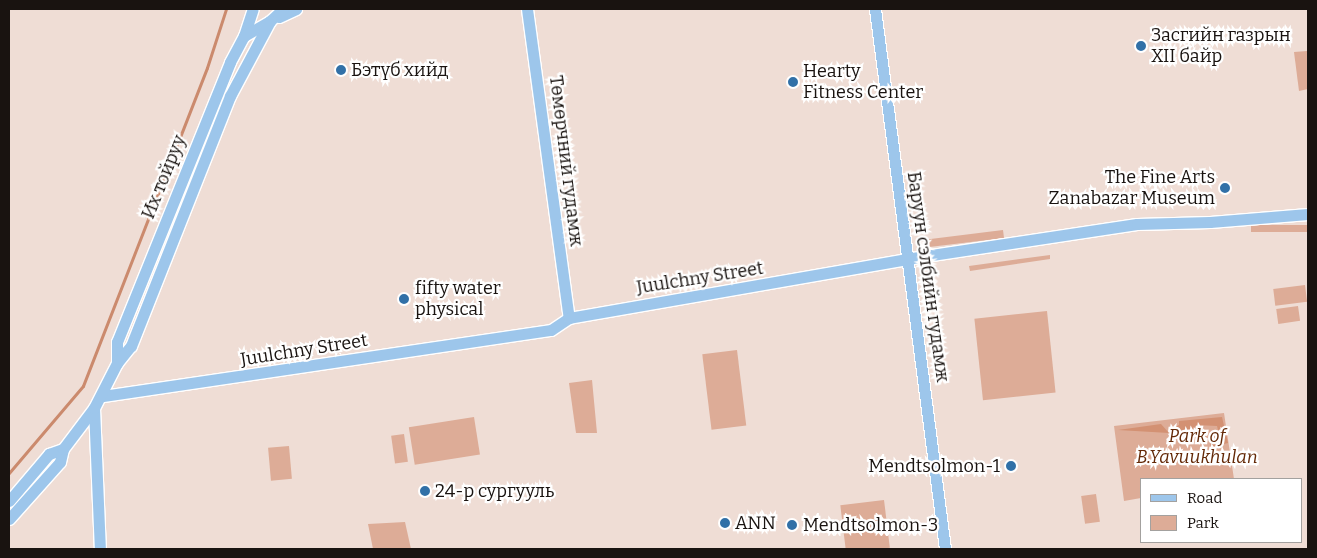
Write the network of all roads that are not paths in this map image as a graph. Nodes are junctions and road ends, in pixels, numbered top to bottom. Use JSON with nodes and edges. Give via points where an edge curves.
{"nodes":[{"id":1,"x":252,"y":9,"type":"edge"},
{"id":2,"x":283,"y":9,"type":"edge"},
{"id":3,"x":296,"y":9,"type":"edge"},
{"id":4,"x":527,"y":9,"type":"edge"},
{"id":5,"x":875,"y":9,"type":"edge"},
{"id":6,"x":270,"y":21,"type":"junction"},
{"id":7,"x":244,"y":36,"type":"junction"},
{"id":8,"x":1308,"y":214,"type":"edge"},
{"id":9,"x":907,"y":261,"type":"junction"},
{"id":10,"x":568,"y":318,"type":"junction"},
{"id":11,"x":117,"y":363,"type":"junction"},
{"id":12,"x":103,"y":396,"type":"junction"},
{"id":13,"x":94,"y":408,"type":"junction"},
{"id":14,"x":63,"y":449,"type":"junction"},
{"id":15,"x":9,"y":501,"type":"edge"},
{"id":16,"x":9,"y":519,"type":"edge"},
{"id":17,"x":100,"y":549,"type":"edge"},
{"id":18,"x":945,"y":549,"type":"edge"}],
"edges":[{"from":1,"to":7,"type":"main road"},
{"from":2,"to":6,"type":"main road","name":"Их тойруу"},
{"from":3,"to":6,"type":"main road"},
{"from":4,"to":10,"type":"main road","name":"Төмөрчний гудамж"},
{"from":5,"to":9,"type":"main road","name":"Баруун сэлбийн гудамж"},
{"from":6,"to":7,"type":"main road","name":"Их тойруу"},
{"from":6,"to":11,"type":"main road","name":"Их тойруу","via":[[230,96],[131,346]]},
{"from":7,"to":11,"type":"main road","name":"Их тойруу","via":[[220,84],[116,342]]},
{"from":8,"to":9,"type":"main road","name":"Juulchny Street","via":[[1137,224]]},
{"from":9,"to":10,"type":"main road","name":"Juulchny Street"},
{"from":9,"to":18,"type":"main road","name":"Баруун сэлбийн гудамж"},
{"from":10,"to":12,"type":"main road","name":"Juulchny Street","via":[[551,330]]},
{"from":11,"to":12,"type":"main road","name":"Их тойруу"},
{"from":12,"to":13,"type":"main road","name":"Их тойруу"},
{"from":13,"to":14,"type":"main road","name":"Их тойруу"},
{"from":13,"to":17,"type":"main road"},
{"from":14,"to":15,"type":"main road","name":"Их тойруу","via":[[49,454]]},
{"from":14,"to":16,"type":"main road","name":"Их тойруу","via":[[60,462]]}]}
